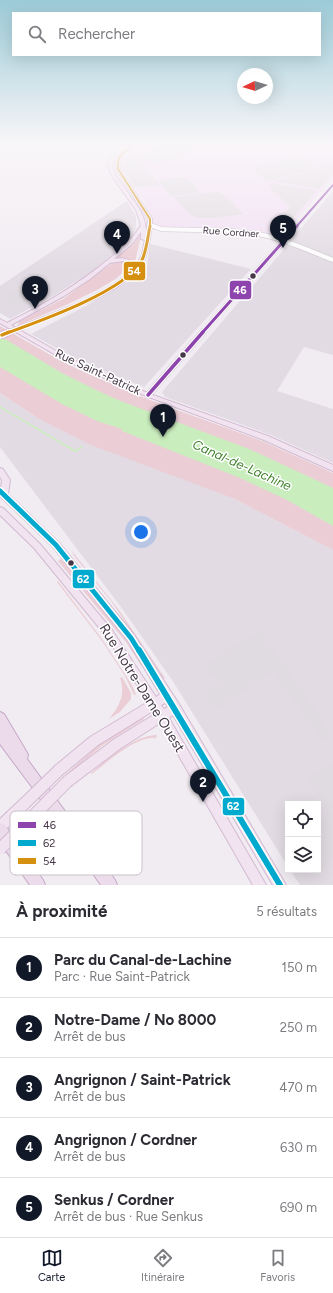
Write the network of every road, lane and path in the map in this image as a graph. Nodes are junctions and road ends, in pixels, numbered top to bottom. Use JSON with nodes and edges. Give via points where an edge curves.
{"nodes":[{"id":1,"x":123,"y":186,"type":"edge"},
{"id":2,"x":130,"y":186,"type":"edge"},
{"id":3,"x":332,"y":186,"type":"edge"},
{"id":4,"x":143,"y":225,"type":"junction"},
{"id":5,"x":150,"y":225,"type":"junction"},
{"id":6,"x":173,"y":230,"type":"junction"},
{"id":7,"x":148,"y":235,"type":"junction"},
{"id":8,"x":284,"y":241,"type":"junction"},
{"id":9,"x":333,"y":260,"type":"edge"},
{"id":10,"x":109,"y":262,"type":"junction"},
{"id":11,"x":134,"y":266,"type":"junction"},
{"id":12,"x":96,"y":295,"type":"junction"},
{"id":13,"x":0,"y":321,"type":"edge"},
{"id":14,"x":7,"y":325,"type":"junction"},
{"id":15,"x":0,"y":336,"type":"edge"},
{"id":16,"x":148,"y":395,"type":"junction"},
{"id":17,"x":333,"y":468,"type":"edge"},
{"id":18,"x":0,"y":471,"type":"edge"},
{"id":19,"x":2,"y":493,"type":"edge"},
{"id":20,"x":0,"y":510,"type":"edge"},
{"id":21,"x":168,"y":696,"type":"junction"},
{"id":22,"x":155,"y":704,"type":"junction"},
{"id":23,"x":175,"y":708,"type":"junction"},
{"id":24,"x":162,"y":716,"type":"junction"},
{"id":25,"x":0,"y":718,"type":"edge"},
{"id":26,"x":0,"y":734,"type":"edge"},
{"id":27,"x":37,"y":782,"type":"junction"},
{"id":28,"x":18,"y":811,"type":"edge"},
{"id":29,"x":38,"y":811,"type":"edge"},
{"id":30,"x":58,"y":811,"type":"edge"},
{"id":31,"x":10,"y":819,"type":"edge"},
{"id":32,"x":0,"y":829,"type":"edge"},
{"id":33,"x":10,"y":839,"type":"edge"},
{"id":34,"x":10,"y":844,"type":"edge"},
{"id":35,"x":0,"y":849,"type":"edge"},
{"id":36,"x":31,"y":875,"type":"edge"},
{"id":37,"x":103,"y":875,"type":"edge"},
{"id":38,"x":38,"y":885,"type":"edge"},
{"id":39,"x":110,"y":885,"type":"edge"},
{"id":40,"x":260,"y":885,"type":"edge"},
{"id":41,"x":280,"y":885,"type":"edge"}],
"edges":[{"from":1,"to":4,"type":"main road","via":[[140,214]]},
{"from":2,"to":5,"type":"main road","via":[[147,212]]},
{"from":3,"to":8,"type":"street"},
{"from":4,"to":10,"type":"main road","via":[[132,243]]},
{"from":4,"to":11,"type":"main road","via":[[143,239]]},
{"from":5,"to":6,"type":"street"},
{"from":5,"to":7,"type":"main road"},
{"from":6,"to":7,"type":"street"},
{"from":6,"to":8,"type":"street","name":"Rue Cordner","via":[[242,231]]},
{"from":7,"to":12,"type":"main road","via":[[142,261],[137,268],[123,280]]},
{"from":8,"to":9,"type":"street","name":"Rue Cordner"},
{"from":8,"to":16,"type":"street"},
{"from":10,"to":11,"type":"main road","via":[[123,259]]},
{"from":10,"to":14,"type":"main road","via":[[58,299]]},
{"from":11,"to":12,"type":"main road"},
{"from":12,"to":15,"type":"main road","bridge":true},
{"from":13,"to":14,"type":"main road","name":"Rue Saint-Patrick"},
{"from":14,"to":16,"type":"main road","name":"Rue Saint-Patrick","via":[[70,361]]},
{"from":16,"to":17,"type":"main road","name":"Rue Saint-Patrick","via":[[250,432]]},
{"from":18,"to":19,"type":"main road","via":[[6,480]]},
{"from":19,"to":21,"type":"main road","name":"Rue Notre-Dame Ouest","via":[[53,542],[81,574],[131,638]]},
{"from":20,"to":22,"type":"main road","name":"Rue Notre-Dame Ouest","via":[[37,546],[109,633]]},
{"from":21,"to":22,"type":"main road"},
{"from":21,"to":23,"type":"main road","name":"Rue Notre-Dame Ouest"},
{"from":22,"to":24,"type":"main road","name":"Rue Notre-Dame Ouest"},
{"from":22,"to":28,"type":"main road","bridge":true,"via":[[94,741],[59,770]]},
{"from":23,"to":24,"type":"main road"},
{"from":23,"to":41,"type":"main road","name":"Rue Notre-Dame Ouest"},
{"from":24,"to":29,"type":"main road","bridge":true,"via":[[117,744],[68,781]]},
{"from":24,"to":40,"type":"main road","name":"Rue Notre-Dame Ouest"},
{"from":25,"to":27,"type":"highway"},
{"from":26,"to":27,"type":"highway"},
{"from":27,"to":30,"type":"highway"},
{"from":31,"to":32,"type":"main road","bridge":true},
{"from":32,"to":34,"type":"highway"},
{"from":33,"to":35,"type":"main road","bridge":true},
{"from":36,"to":38,"type":"highway"},
{"from":37,"to":39,"type":"highway"}]}
